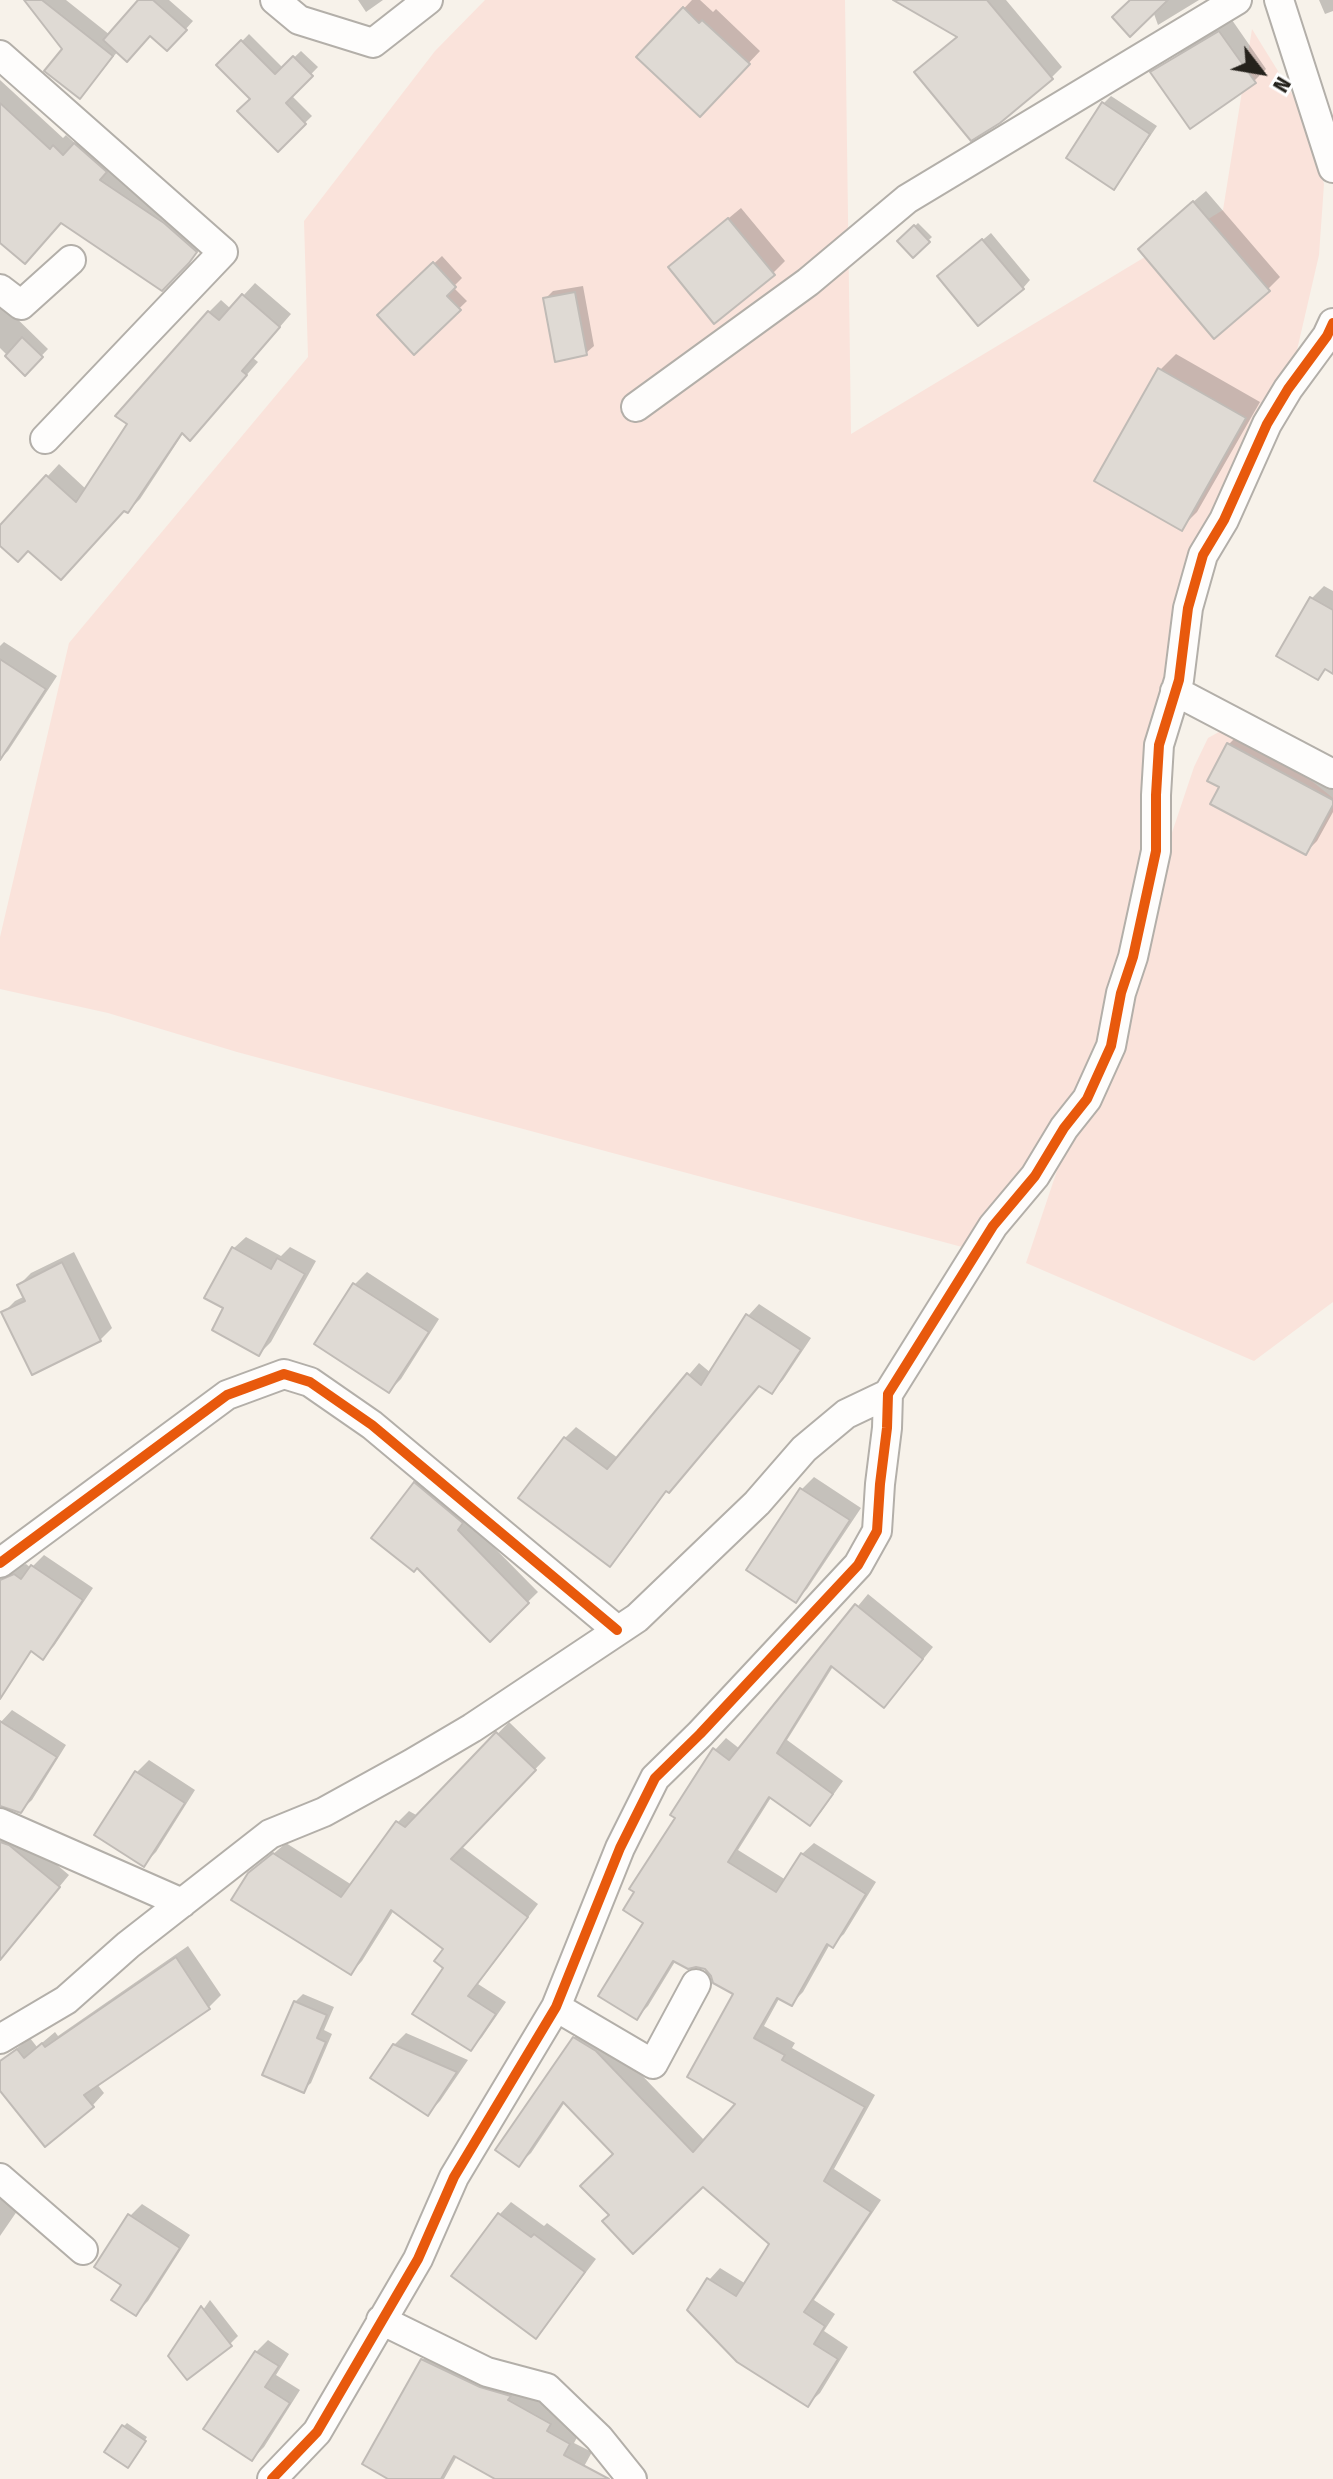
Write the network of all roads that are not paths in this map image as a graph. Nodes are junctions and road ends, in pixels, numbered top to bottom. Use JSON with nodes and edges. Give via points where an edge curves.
{"nodes":[{"id":1,"x":275,"y":0,"type":"edge"},
{"id":2,"x":428,"y":0,"type":"edge"},
{"id":3,"x":1237,"y":0,"type":"edge"},
{"id":4,"x":1279,"y":0,"type":"edge"},
{"id":5,"x":0,"y":55,"type":"edge"},
{"id":6,"x":1333,"y":168,"type":"edge"},
{"id":7,"x":71,"y":260,"type":"dead end"},
{"id":8,"x":0,"y":289,"type":"edge"},
{"id":9,"x":1333,"y":323,"type":"edge"},
{"id":10,"x":636,"y":407,"type":"dead end"},
{"id":11,"x":45,"y":439,"type":"dead end"},
{"id":12,"x":1175,"y":691,"type":"junction"},
{"id":13,"x":1333,"y":774,"type":"edge"},
{"id":14,"x":888,"y":1394,"type":"junction"},
{"id":15,"x":0,"y":1563,"type":"edge"},
{"id":16,"x":617,"y":1630,"type":"junction"},
{"id":17,"x":0,"y":1823,"type":"edge"},
{"id":18,"x":182,"y":1903,"type":"junction"},
{"id":19,"x":696,"y":1984,"type":"dead end"},
{"id":20,"x":556,"y":2007,"type":"junction"},
{"id":21,"x":0,"y":2039,"type":"edge"},
{"id":22,"x":0,"y":2178,"type":"edge"},
{"id":23,"x":83,"y":2250,"type":"dead end"},
{"id":24,"x":381,"y":2320,"type":"junction"},
{"id":25,"x":272,"y":2479,"type":"edge"},
{"id":26,"x":632,"y":2479,"type":"edge"}],
"edges":[{"from":1,"to":2,"type":"street","via":[[299,20],[373,43]]},
{"from":3,"to":10,"type":"street","via":[[907,199],[808,282]]},
{"from":4,"to":6,"type":"street"},
{"from":5,"to":11,"type":"street","via":[[223,252]]},
{"from":7,"to":8,"type":"street","via":[[21,305]]},
{"from":9,"to":12,"type":"street","via":[[1267,424],[1203,555],[1188,608]]},
{"from":12,"to":13,"type":"street"},
{"from":12,"to":14,"type":"street","via":[[1159,745],[1156,851],[1111,1046],[1087,1099],[1035,1176],[993,1226]]},
{"from":14,"to":16,"type":"street","via":[[846,1414],[804,1449],[669,1588]]},
{"from":14,"to":20,"type":"street","via":[[877,1531],[858,1565],[655,1778],[620,1848]]},
{"from":15,"to":16,"type":"street","via":[[227,1395],[284,1374],[310,1382],[372,1425]]},
{"from":16,"to":18,"type":"street","via":[[411,1764],[324,1812],[270,1834]]},
{"from":17,"to":18,"type":"street"},
{"from":18,"to":21,"type":"street","via":[[66,2000]]},
{"from":19,"to":20,"type":"street","via":[[653,2064]]},
{"from":20,"to":24,"type":"street","via":[[454,2177],[418,2259]]},
{"from":22,"to":23,"type":"street"},
{"from":24,"to":25,"type":"street","via":[[317,2432]]},
{"from":24,"to":26,"type":"street","via":[[487,2372],[547,2388]]}]}
